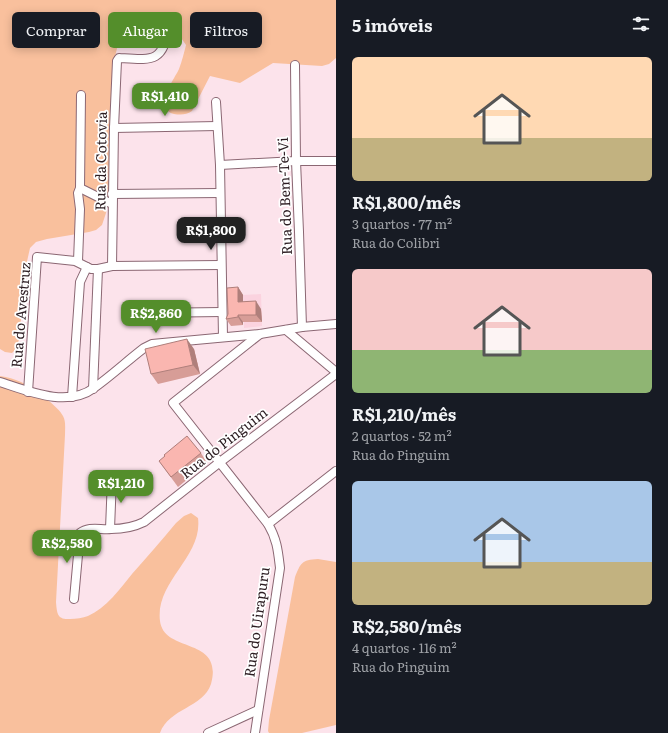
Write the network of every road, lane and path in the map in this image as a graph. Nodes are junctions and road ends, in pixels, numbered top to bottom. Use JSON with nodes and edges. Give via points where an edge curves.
{"nodes":[{"id":1,"x":164,"y":48,"type":"edge"},
{"id":2,"x":295,"y":65,"type":"dead end"},
{"id":3,"x":81,"y":95,"type":"dead end"},
{"id":4,"x":216,"y":102,"type":"dead end"},
{"id":5,"x":217,"y":126,"type":"junction"},
{"id":6,"x":114,"y":128,"type":"junction"},
{"id":7,"x":296,"y":161,"type":"junction"},
{"id":8,"x":336,"y":161,"type":"edge"},
{"id":9,"x":220,"y":165,"type":"junction"},
{"id":10,"x":80,"y":188,"type":"junction"},
{"id":11,"x":220,"y":193,"type":"junction"},
{"id":12,"x":112,"y":194,"type":"junction"},
{"id":13,"x":112,"y":204,"type":"junction"},
{"id":14,"x":78,"y":261,"type":"junction"},
{"id":15,"x":221,"y":265,"type":"junction"},
{"id":16,"x":112,"y":266,"type":"junction"},
{"id":17,"x":87,"y":267,"type":"junction"},
{"id":18,"x":98,"y":269,"type":"junction"},
{"id":19,"x":222,"y":312,"type":"junction"},
{"id":20,"x":142,"y":313,"type":"dead end"},
{"id":21,"x":336,"y":324,"type":"edge"},
{"id":22,"x":302,"y":327,"type":"junction"},
{"id":23,"x":286,"y":330,"type":"junction"},
{"id":24,"x":260,"y":334,"type":"junction"},
{"id":25,"x":223,"y":337,"type":"junction"},
{"id":26,"x":336,"y":373,"type":"edge"},
{"id":27,"x":0,"y":382,"type":"edge"},
{"id":28,"x":93,"y":389,"type":"junction"},
{"id":29,"x":28,"y":392,"type":"junction"},
{"id":30,"x":72,"y":397,"type":"junction"},
{"id":31,"x":220,"y":462,"type":"junction"},
{"id":32,"x":336,"y":471,"type":"edge"},
{"id":33,"x":112,"y":478,"type":"dead end"},
{"id":34,"x":268,"y":524,"type":"junction"},
{"id":35,"x":110,"y":529,"type":"junction"},
{"id":36,"x":74,"y":598,"type":"dead end"},
{"id":37,"x":258,"y":710,"type":"junction"},
{"id":38,"x":208,"y":733,"type":"edge"},
{"id":39,"x":255,"y":733,"type":"edge"}],
"edges":[{"from":1,"to":6,"type":"street","name":"Rua da Cotovia","via":[[151,58],[119,58],[117,61]]},
{"from":2,"to":7,"type":"street","name":"Rua do Bem-Te-Vi"},
{"from":3,"to":10,"type":"street"},
{"from":4,"to":5,"type":"street"},
{"from":5,"to":6,"type":"street"},
{"from":5,"to":9,"type":"street"},
{"from":6,"to":12,"type":"street","name":"Rua da Cotovia"},
{"from":7,"to":8,"type":"street"},
{"from":7,"to":9,"type":"street"},
{"from":7,"to":22,"type":"street","name":"Rua do Bem-Te-Vi"},
{"from":9,"to":11,"type":"street"},
{"from":10,"to":13,"type":"street"},
{"from":10,"to":14,"type":"street"},
{"from":11,"to":12,"type":"street"},
{"from":11,"to":15,"type":"street"},
{"from":12,"to":13,"type":"street","name":"Rua da Cotovia"},
{"from":13,"to":16,"type":"street","name":"Rua da Cotovia"},
{"from":14,"to":17,"type":"street","name":"Rua do Avestruz"},
{"from":14,"to":29,"type":"street","name":"Rua do Avestruz","via":[[37,257]]},
{"from":15,"to":16,"type":"street","name":"Rua do Avestruz"},
{"from":15,"to":19,"type":"street"},
{"from":16,"to":18,"type":"street","name":"Rua do Avestruz"},
{"from":17,"to":18,"type":"street","name":"Rua do Avestruz"},
{"from":17,"to":30,"type":"street","via":[[80,282]]},
{"from":18,"to":28,"type":"street"},
{"from":19,"to":20,"type":"street"},
{"from":19,"to":25,"type":"street"},
{"from":21,"to":22,"type":"street"},
{"from":22,"to":23,"type":"street"},
{"from":23,"to":24,"type":"street"},
{"from":23,"to":26,"type":"street"},
{"from":24,"to":25,"type":"street"},
{"from":24,"to":31,"type":"street","name":"Rua do Uirapuru","via":[[173,403]]},
{"from":25,"to":28,"type":"street","via":[[152,344]]},
{"from":26,"to":31,"type":"street","name":"Rua do Pinguim"},
{"from":27,"to":29,"type":"street"},
{"from":28,"to":30,"type":"street"},
{"from":29,"to":30,"type":"street","via":[[54,397]]},
{"from":31,"to":34,"type":"street","name":"Rua do Uirapuru"},
{"from":31,"to":35,"type":"street","name":"Rua do Pinguim","via":[[144,522],[135,527]]},
{"from":32,"to":34,"type":"street"},
{"from":33,"to":35,"type":"street"},
{"from":34,"to":37,"type":"street","name":"Rua do Uirapuru","via":[[278,548],[280,568]]},
{"from":35,"to":36,"type":"street","name":"Rua do Pinguim","via":[[90,528],[80,533]]},
{"from":37,"to":38,"type":"street"},
{"from":37,"to":39,"type":"street","name":"Rua do Uirapuru"}]}
